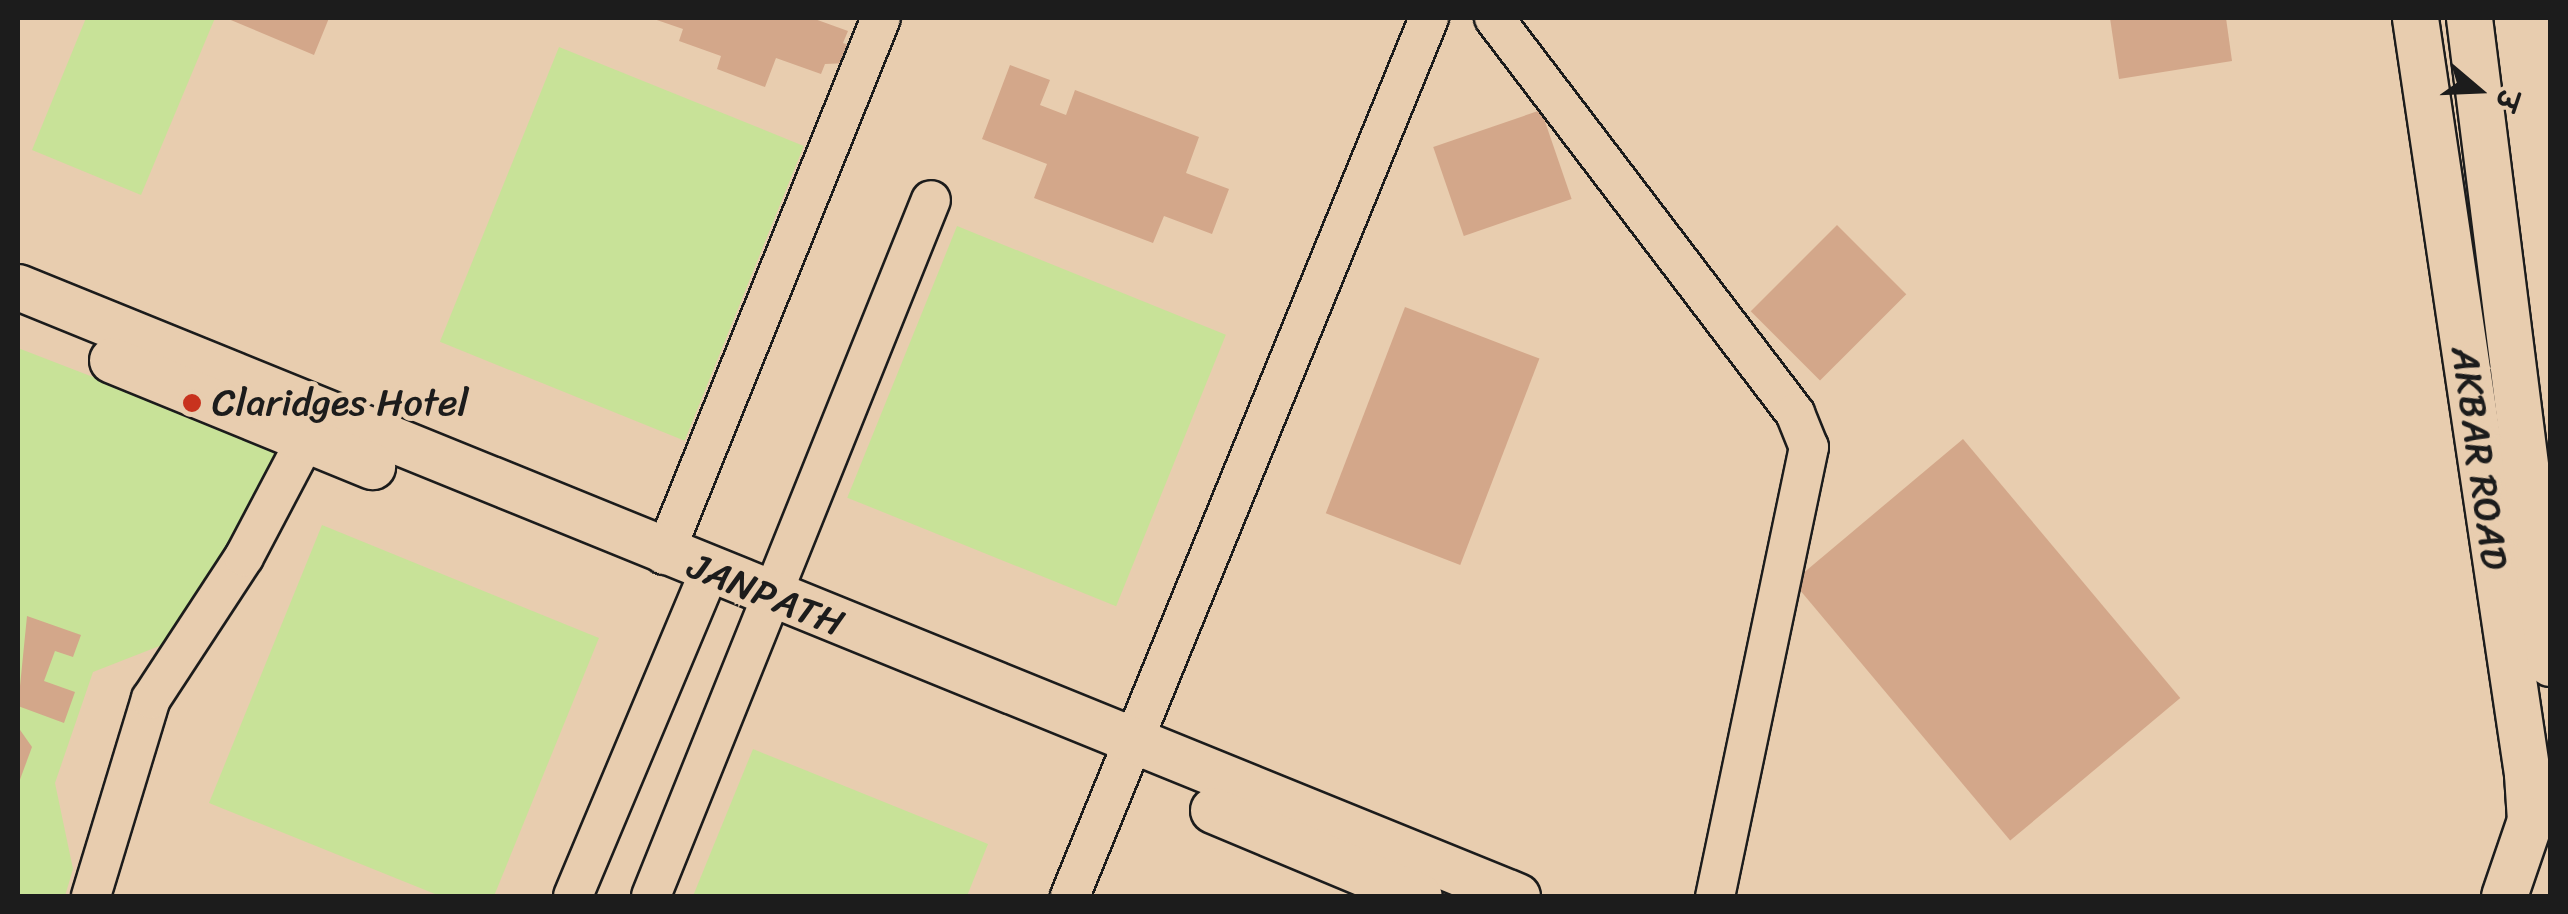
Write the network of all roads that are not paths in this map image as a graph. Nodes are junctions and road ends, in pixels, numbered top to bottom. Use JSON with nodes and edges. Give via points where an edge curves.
{"nodes":[{"id":1,"x":881,"y":18,"type":"edge"},
{"id":2,"x":1430,"y":18,"type":"edge"},
{"id":3,"x":1494,"y":18,"type":"edge"},
{"id":4,"x":2414,"y":18,"type":"edge"},
{"id":5,"x":2469,"y":18,"type":"edge"},
{"id":6,"x":930,"y":200,"type":"dead end"},
{"id":7,"x":18,"y":287,"type":"edge"},
{"id":8,"x":18,"y":321,"type":"edge"},
{"id":9,"x":314,"y":425,"type":"junction"},
{"id":10,"x":664,"y":554,"type":"junction"},
{"id":11,"x":704,"y":584,"type":"junction"},
{"id":12,"x":768,"y":607,"type":"junction"},
{"id":13,"x":2550,"y":654,"type":"edge"},
{"id":14,"x":2550,"y":664,"type":"edge"},
{"id":15,"x":1126,"y":758,"type":"junction"},
{"id":16,"x":91,"y":896,"type":"edge"},
{"id":17,"x":574,"y":896,"type":"edge"},
{"id":18,"x":651,"y":896,"type":"edge"},
{"id":19,"x":1070,"y":896,"type":"edge"},
{"id":20,"x":1419,"y":896,"type":"edge"},
{"id":21,"x":1517,"y":896,"type":"edge"},
{"id":22,"x":1715,"y":896,"type":"edge"},
{"id":23,"x":2504,"y":896,"type":"edge"}],
"edges":[{"from":1,"to":10,"type":"street"},
{"from":2,"to":15,"type":"street"},
{"from":3,"to":22,"type":"street","via":[[1795,414],[1809,447]]},
{"from":4,"to":23,"type":"main road","name":"AKBAR ROAD","via":[[2527,774],[2530,820]]},
{"from":5,"to":13,"type":"main road","name":"AKBAR ROAD"},
{"from":6,"to":12,"type":"street"},
{"from":7,"to":9,"type":"main road","name":"JANPATH"},
{"from":8,"to":9,"type":"main road","name":"JANPATH"},
{"from":9,"to":10,"type":"main road","name":"JANPATH"},
{"from":9,"to":11,"type":"main road","name":"JANPATH"},
{"from":9,"to":16,"type":"street","via":[[151,698]]},
{"from":10,"to":11,"type":"main road","name":"JANPATH"},
{"from":11,"to":12,"type":"main road","name":"JANPATH"},
{"from":11,"to":17,"type":"street"},
{"from":12,"to":15,"type":"main road","name":"JANPATH"},
{"from":12,"to":18,"type":"street"},
{"from":13,"to":14,"type":"main road","name":"AKBAR ROAD"},
{"from":15,"to":19,"type":"street"},
{"from":15,"to":20,"type":"main road","name":"JANPATH"},
{"from":15,"to":21,"type":"main road","name":"JANPATH"}]}
